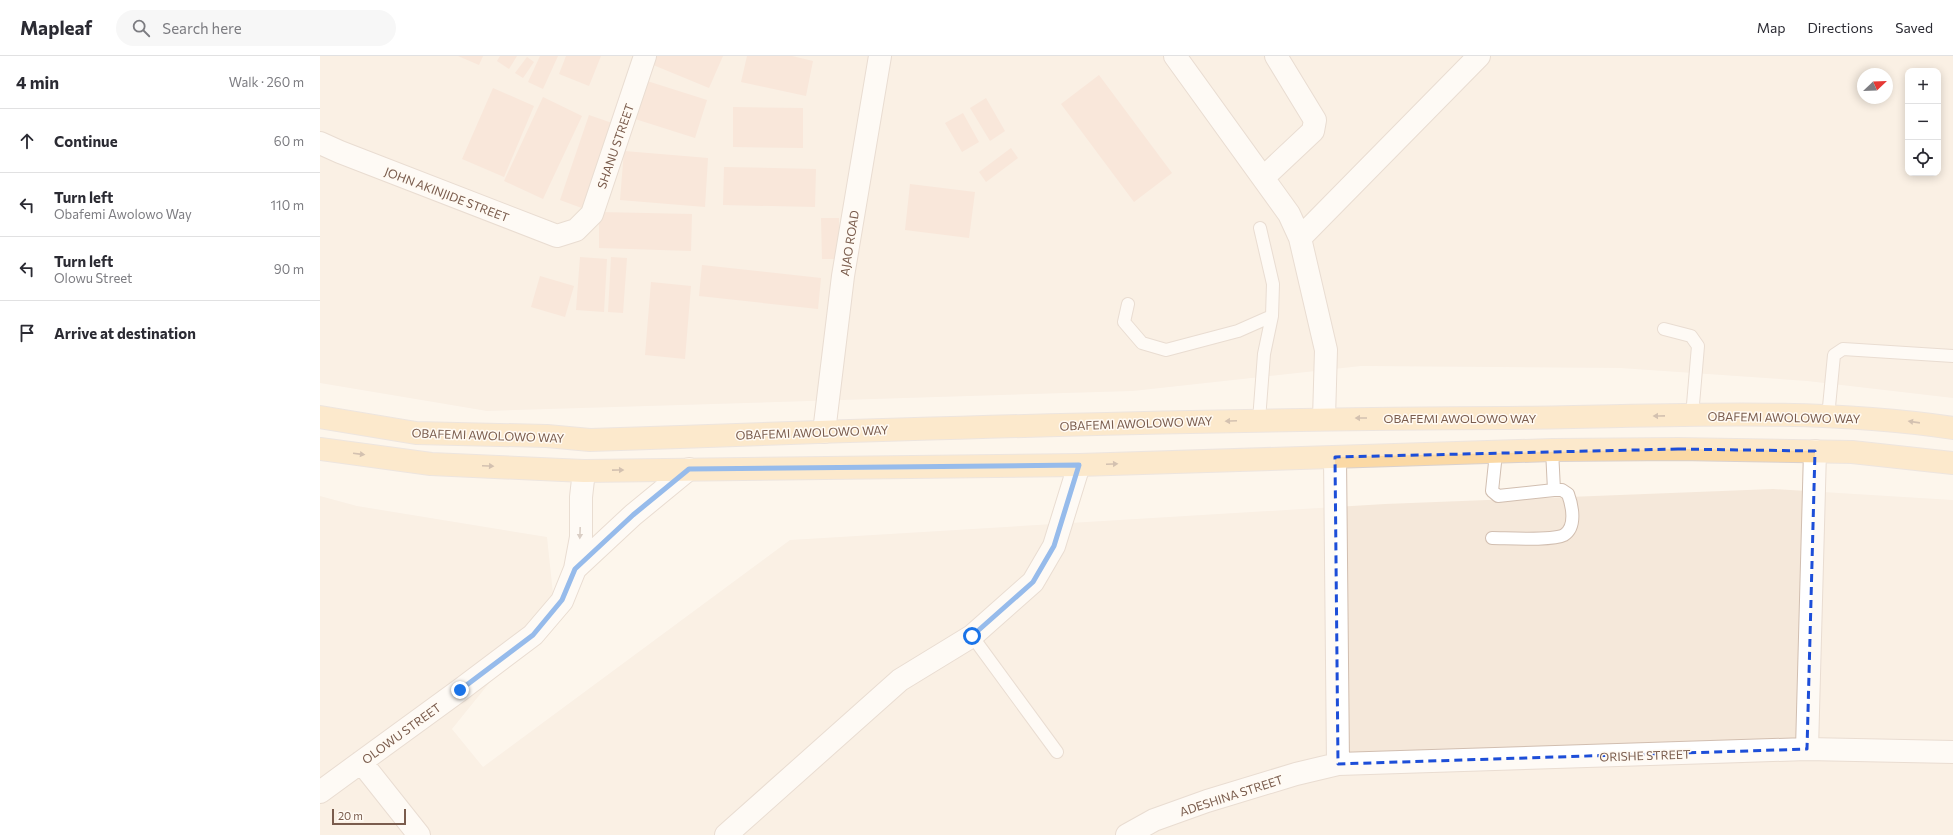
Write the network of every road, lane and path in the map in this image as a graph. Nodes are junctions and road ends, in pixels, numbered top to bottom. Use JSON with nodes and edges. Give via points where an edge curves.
{"nodes":[{"id":1,"x":645,"y":56,"type":"edge"},
{"id":2,"x":880,"y":56,"type":"edge"},
{"id":3,"x":1175,"y":56,"type":"edge"},
{"id":4,"x":1276,"y":56,"type":"edge"},
{"id":5,"x":1479,"y":56,"type":"edge"},
{"id":6,"x":320,"y":143,"type":"edge"},
{"id":7,"x":1263,"y":178,"type":"junction"},
{"id":8,"x":1260,"y":228,"type":"dead end"},
{"id":9,"x":576,"y":230,"type":"joint"},
{"id":10,"x":1300,"y":238,"type":"junction"},
{"id":11,"x":1128,"y":304,"type":"dead end"},
{"id":12,"x":1272,"y":316,"type":"junction"},
{"id":13,"x":1664,"y":329,"type":"dead end"},
{"id":14,"x":1953,"y":356,"type":"edge"},
{"id":15,"x":1692,"y":416,"type":"junction"},
{"id":16,"x":320,"y":417,"type":"edge"},
{"id":17,"x":1828,"y":417,"type":"junction"},
{"id":18,"x":1324,"y":418,"type":"junction"},
{"id":19,"x":1259,"y":420,"type":"junction"},
{"id":20,"x":1953,"y":428,"type":"edge"},
{"id":21,"x":824,"y":432,"type":"junction"},
{"id":22,"x":320,"y":449,"type":"edge"},
{"id":23,"x":1552,"y":450,"type":"junction"},
{"id":24,"x":1815,"y":451,"type":"junction"},
{"id":25,"x":1496,"y":453,"type":"junction"},
{"id":26,"x":1335,"y":457,"type":"junction"},
{"id":27,"x":1953,"y":463,"type":"edge"},
{"id":28,"x":1079,"y":465,"type":"junction"},
{"id":29,"x":689,"y":469,"type":"junction"},
{"id":30,"x":584,"y":470,"type":"junction"},
{"id":31,"x":1554,"y":490,"type":"junction"},
{"id":32,"x":1492,"y":538,"type":"dead end"},
{"id":33,"x":575,"y":569,"type":"junction"},
{"id":34,"x":972,"y":636,"type":"junction"},
{"id":35,"x":1807,"y":749,"type":"junction"},
{"id":36,"x":1057,"y":752,"type":"dead end"},
{"id":37,"x":1953,"y":752,"type":"edge"},
{"id":38,"x":361,"y":762,"type":"junction"},
{"id":39,"x":1338,"y":764,"type":"junction"},
{"id":40,"x":320,"y":792,"type":"edge"},
{"id":41,"x":419,"y":835,"type":"edge"},
{"id":42,"x":726,"y":835,"type":"edge"},
{"id":43,"x":1127,"y":835,"type":"edge"}],
"edges":[{"from":1,"to":9,"type":"street","name":"SHANU STREET","via":[[592,214]]},
{"from":2,"to":21,"type":"street","name":"AJAO ROAD","via":[[844,276]]},
{"from":3,"to":7,"type":"street"},
{"from":4,"to":7,"type":"street","via":[[1315,120],[1313,131]]},
{"from":5,"to":10,"type":"street"},
{"from":6,"to":9,"type":"street","name":"JOHN AKINJIDE STREET","via":[[557,236]]},
{"from":7,"to":10,"type":"street","via":[[1289,214]]},
{"from":8,"to":12,"type":"lane","via":[[1274,284]]},
{"from":10,"to":18,"type":"street","via":[[1326,350]]},
{"from":11,"to":12,"type":"lane","via":[[1124,322],[1142,343],[1166,350],[1238,331]]},
{"from":12,"to":19,"type":"lane","via":[[1264,354]]},
{"from":13,"to":15,"type":"lane","via":[[1691,336],[1698,346]]},
{"from":14,"to":17,"type":"lane","via":[[1843,349],[1834,355]]},
{"from":15,"to":17,"type":"main road","name":"OBAFEMI AWOLOWO WAY"},
{"from":15,"to":18,"type":"main road","name":"OBAFEMI AWOLOWO WAY","one_way":true},
{"from":16,"to":21,"type":"main road","name":"OBAFEMI AWOLOWO WAY","via":[[416,433],[547,436],[590,440]]},
{"from":20,"to":17,"type":"main road","name":"OBAFEMI AWOLOWO WAY","one_way":true,"via":[[1903,421]]},
{"from":18,"to":19,"type":"main road","name":"OBAFEMI AWOLOWO WAY"},
{"from":19,"to":21,"type":"main road","name":"OBAFEMI AWOLOWO WAY","one_way":true},
{"from":22,"to":30,"type":"main road","one_way":true,"via":[[431,464]]},
{"from":23,"to":24,"type":"main road"},
{"from":23,"to":25,"type":"main road"},
{"from":23,"to":31,"type":"lane"},
{"from":24,"to":27,"type":"main road","via":[[1852,452]]},
{"from":24,"to":35,"type":"street"},
{"from":25,"to":26,"type":"main road"},
{"from":25,"to":31,"type":"lane","via":[[1493,494],[1498,496]]},
{"from":28,"to":26,"type":"main road","one_way":true},
{"from":26,"to":39,"type":"street"},
{"from":28,"to":29,"type":"main road"},
{"from":28,"to":34,"type":"street","via":[[1054,546],[1033,582]]},
{"from":30,"to":29,"type":"main road","one_way":true},
{"from":29,"to":33,"type":"street","name":"OLOWU STREET","via":[[633,515]]},
{"from":30,"to":33,"type":"street","name":"OLOWU STREET","one_way":true,"via":[[580,538]]},
{"from":31,"to":32,"type":"lane","via":[[1562,490],[1570,499],[1572,519],[1570,529],[1564,534],[1553,537]]},
{"from":33,"to":38,"type":"street","name":"OLOWU STREET","via":[[562,600],[533,635]]},
{"from":34,"to":36,"type":"lane"},
{"from":34,"to":42,"type":"street","via":[[900,680]]},
{"from":35,"to":37,"type":"street","name":"ORISHE STREET"},
{"from":35,"to":39,"type":"street","name":"ORISHE STREET"},
{"from":38,"to":40,"type":"street","name":"OLOWU STREET"},
{"from":38,"to":41,"type":"street"},
{"from":39,"to":43,"type":"street","name":"ADESHINA STREET","via":[[1207,801],[1154,820]]}]}
